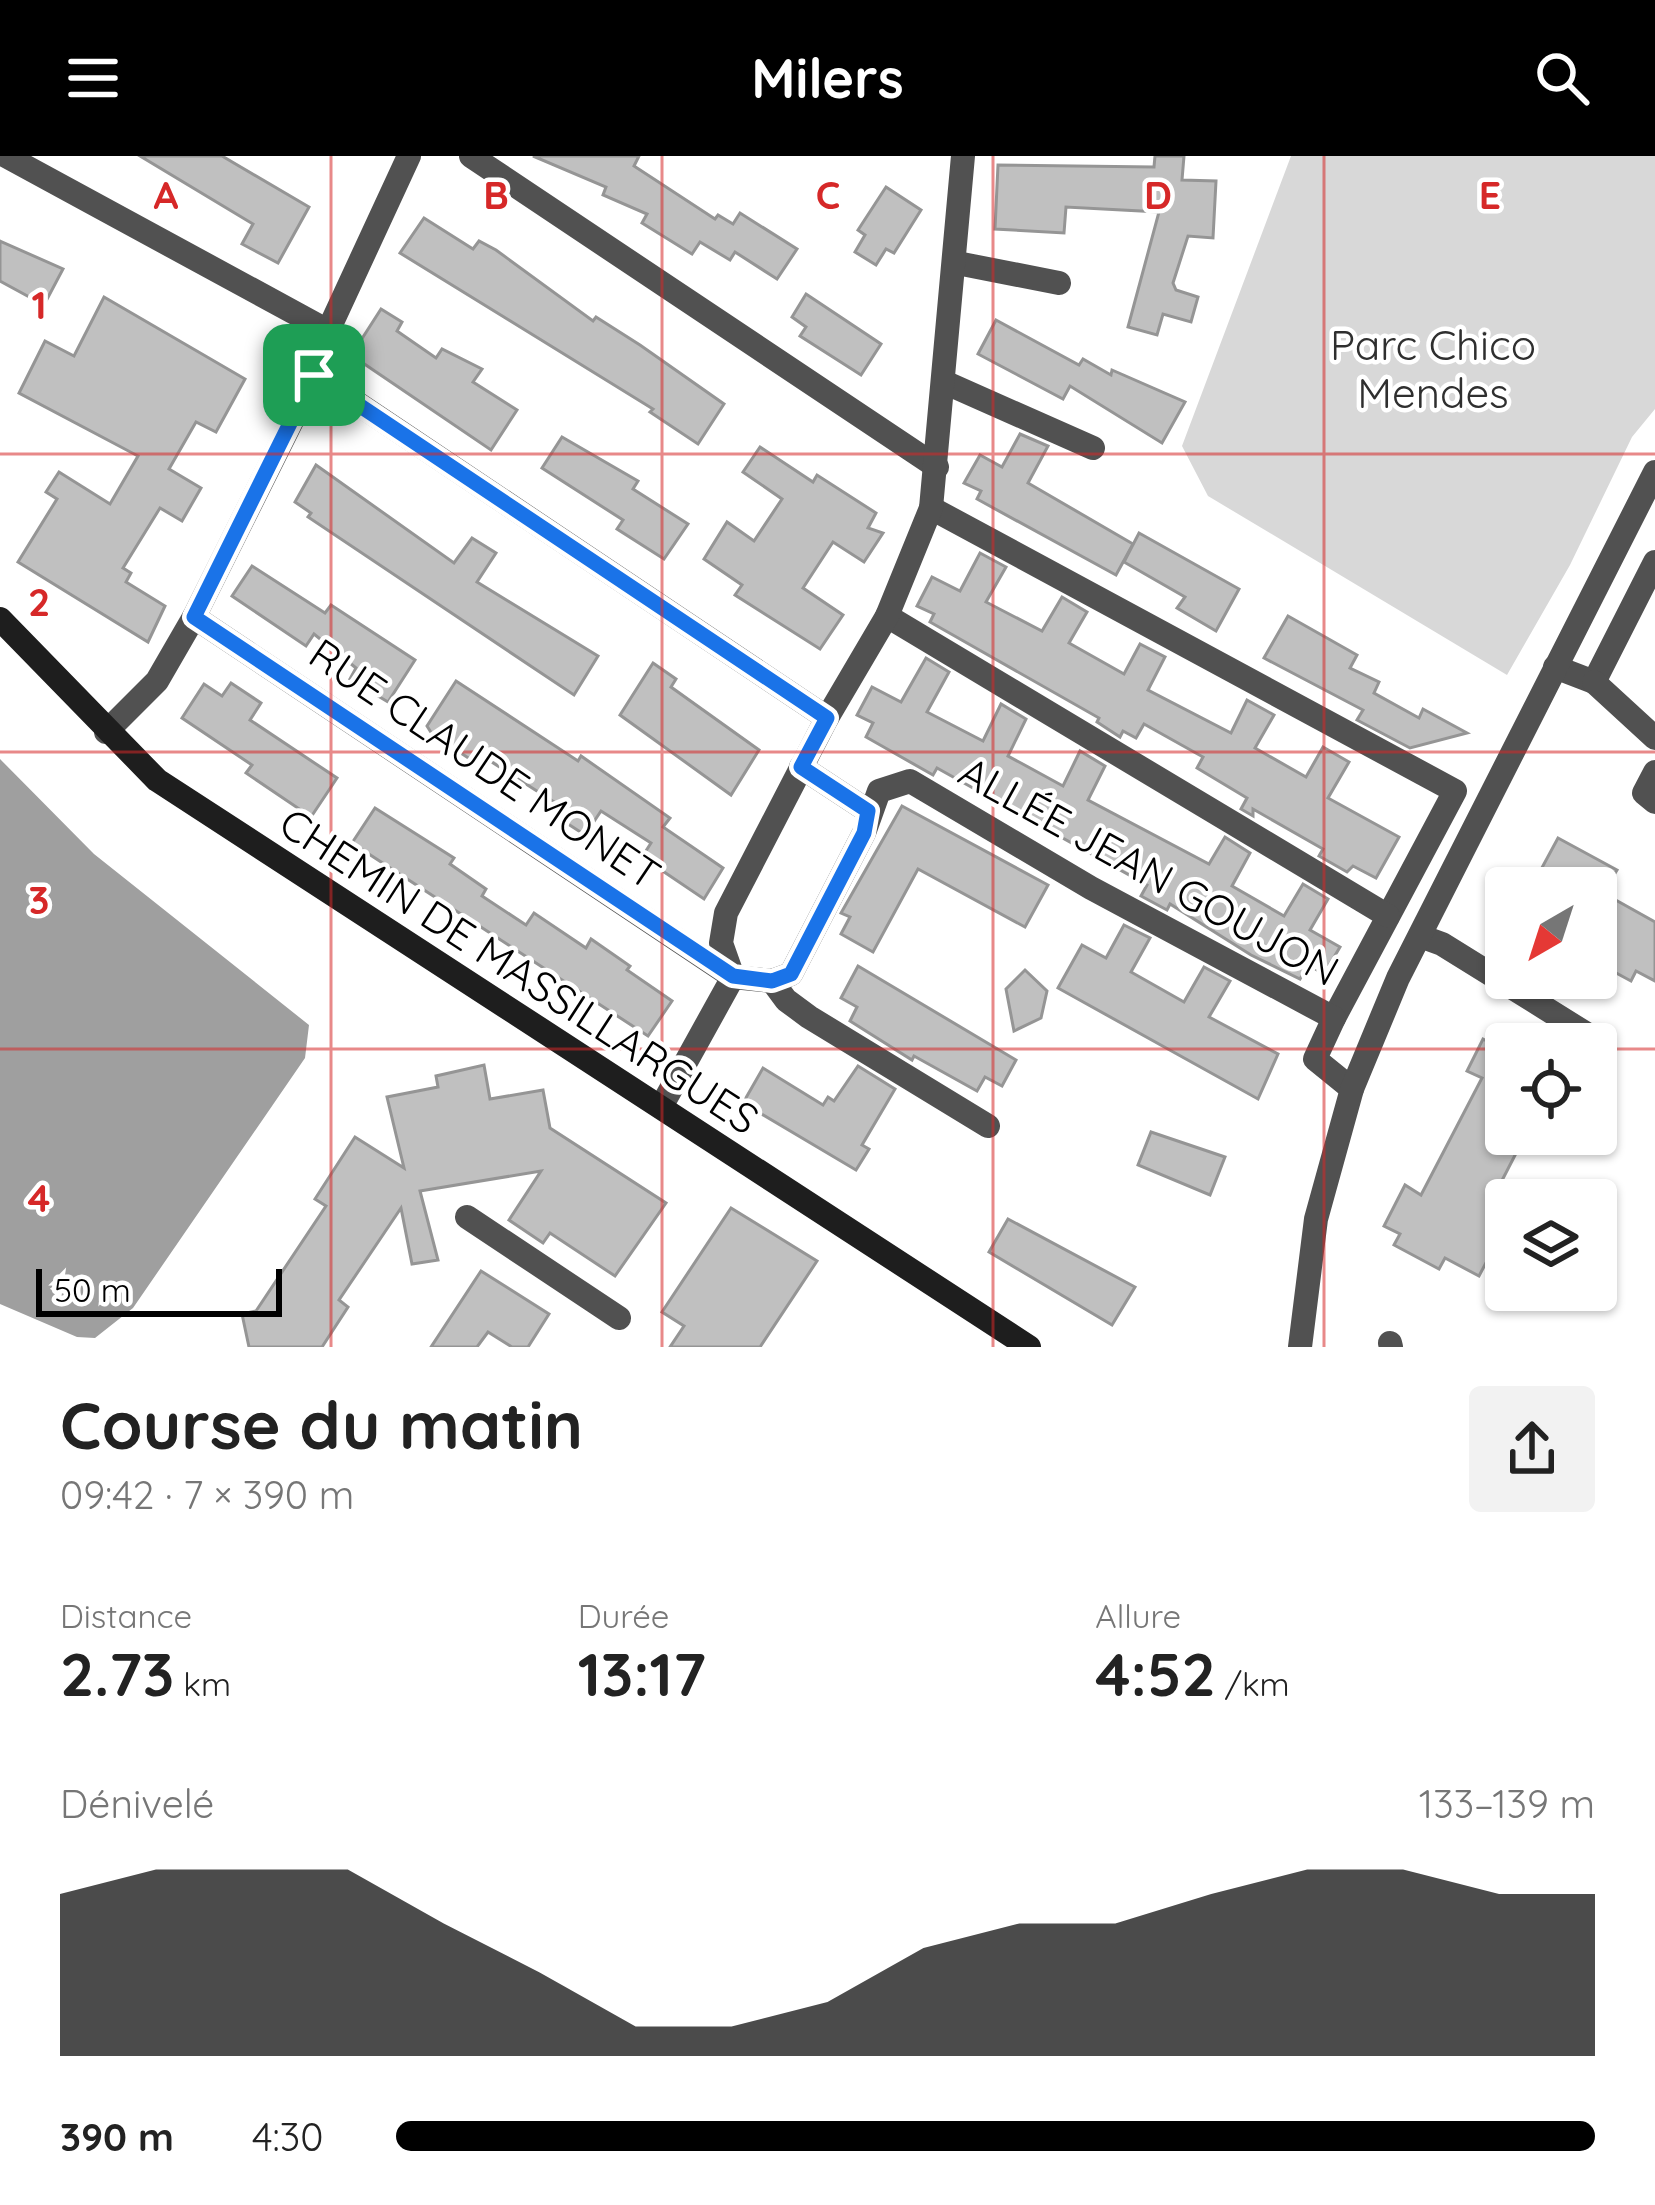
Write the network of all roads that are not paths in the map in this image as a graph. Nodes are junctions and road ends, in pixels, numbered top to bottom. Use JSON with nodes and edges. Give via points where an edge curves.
{"nodes":[{"id":1,"x":6,"y":156,"type":"edge"},
{"id":2,"x":409,"y":156,"type":"edge"},
{"id":3,"x":471,"y":156,"type":"edge"},
{"id":4,"x":963,"y":156,"type":"edge"},
{"id":5,"x":957,"y":263,"type":"junction"},
{"id":6,"x":1059,"y":283,"type":"dead end"},
{"id":7,"x":328,"y":331,"type":"junction"},
{"id":8,"x":314,"y":375,"type":"junction"},
{"id":9,"x":944,"y":382,"type":"junction"},
{"id":10,"x":1093,"y":448,"type":"dead end"},
{"id":11,"x":937,"y":467,"type":"junction"},
{"id":12,"x":1655,"y":472,"type":"edge"},
{"id":13,"x":931,"y":508,"type":"junction"},
{"id":14,"x":1655,"y":562,"type":"edge"},
{"id":15,"x":887,"y":616,"type":"junction"},
{"id":16,"x":194,"y":617,"type":"junction"},
{"id":17,"x":0,"y":619,"type":"edge"},
{"id":18,"x":1555,"y":667,"type":"junction"},
{"id":19,"x":1594,"y":682,"type":"junction"},
{"id":20,"x":827,"y":718,"type":"junction"},
{"id":21,"x":106,"y":732,"type":"junction"},
{"id":22,"x":1655,"y":738,"type":"edge"},
{"id":23,"x":801,"y":767,"type":"junction"},
{"id":24,"x":1655,"y":772,"type":"edge"},
{"id":25,"x":1655,"y":802,"type":"edge"},
{"id":26,"x":868,"y":811,"type":"junction"},
{"id":27,"x":1388,"y":916,"type":"junction"},
{"id":28,"x":1420,"y":936,"type":"junction"},
{"id":29,"x":733,"y":976,"type":"junction"},
{"id":30,"x":772,"y":981,"type":"junction"},
{"id":31,"x":1334,"y":1018,"type":"junction"},
{"id":32,"x":1569,"y":1023,"type":"edge"},
{"id":33,"x":1352,"y":1089,"type":"junction"},
{"id":34,"x":661,"y":1107,"type":"junction"},
{"id":35,"x":988,"y":1126,"type":"dead end"},
{"id":36,"x":467,"y":1217,"type":"dead end"},
{"id":37,"x":619,"y":1318,"type":"dead end"},
{"id":38,"x":1029,"y":1347,"type":"edge"},
{"id":39,"x":1300,"y":1347,"type":"edge"}],
"edges":[{"from":1,"to":7,"type":"street"},
{"from":2,"to":7,"type":"street"},
{"from":3,"to":11,"type":"street"},
{"from":4,"to":5,"type":"street"},
{"from":5,"to":6,"type":"street"},
{"from":5,"to":9,"type":"street"},
{"from":7,"to":8,"type":"street"},
{"from":8,"to":16,"type":"street"},
{"from":8,"to":20,"type":"street"},
{"from":9,"to":10,"type":"street"},
{"from":9,"to":11,"type":"street"},
{"from":11,"to":13,"type":"street"},
{"from":12,"to":18,"type":"street"},
{"from":13,"to":15,"type":"street"},
{"from":13,"to":27,"type":"street","via":[[1455,791]]},
{"from":14,"to":19,"type":"street"},
{"from":15,"to":20,"type":"street"},
{"from":15,"to":27,"type":"street"},
{"from":16,"to":21,"type":"street","via":[[157,681]]},
{"from":16,"to":29,"type":"street","name":"RUE CLAUDE MONET"},
{"from":17,"to":21,"type":"street","name":"CHEMIN DE MASSILLARGUES"},
{"from":18,"to":19,"type":"street"},
{"from":18,"to":28,"type":"street"},
{"from":19,"to":22,"type":"street"},
{"from":20,"to":23,"type":"street"},
{"from":21,"to":34,"type":"street","name":"CHEMIN DE MASSILLARGUES","via":[[157,780],[246,842]]},
{"from":23,"to":26,"type":"street"},
{"from":23,"to":29,"type":"street","via":[[726,913],[721,943]]},
{"from":24,"to":25,"type":"street","via":[[1644,793]]},
{"from":26,"to":30,"type":"street","via":[[791,974]]},
{"from":26,"to":31,"type":"street","name":"ALLÉE JEAN GOUJON","via":[[879,791],[910,781]]},
{"from":27,"to":31,"type":"street"},
{"from":28,"to":32,"type":"street"},
{"from":28,"to":33,"type":"street"},
{"from":29,"to":30,"type":"street"},
{"from":29,"to":34,"type":"street"},
{"from":30,"to":35,"type":"street","via":[[809,1017]]},
{"from":31,"to":33,"type":"street","name":"ALLÉE JEAN GOUJON","via":[[1315,1059]]},
{"from":33,"to":39,"type":"street","via":[[1316,1219]]},
{"from":34,"to":38,"type":"street","name":"CHEMIN DE MASSILLARGUES"},
{"from":36,"to":37,"type":"street"}]}
